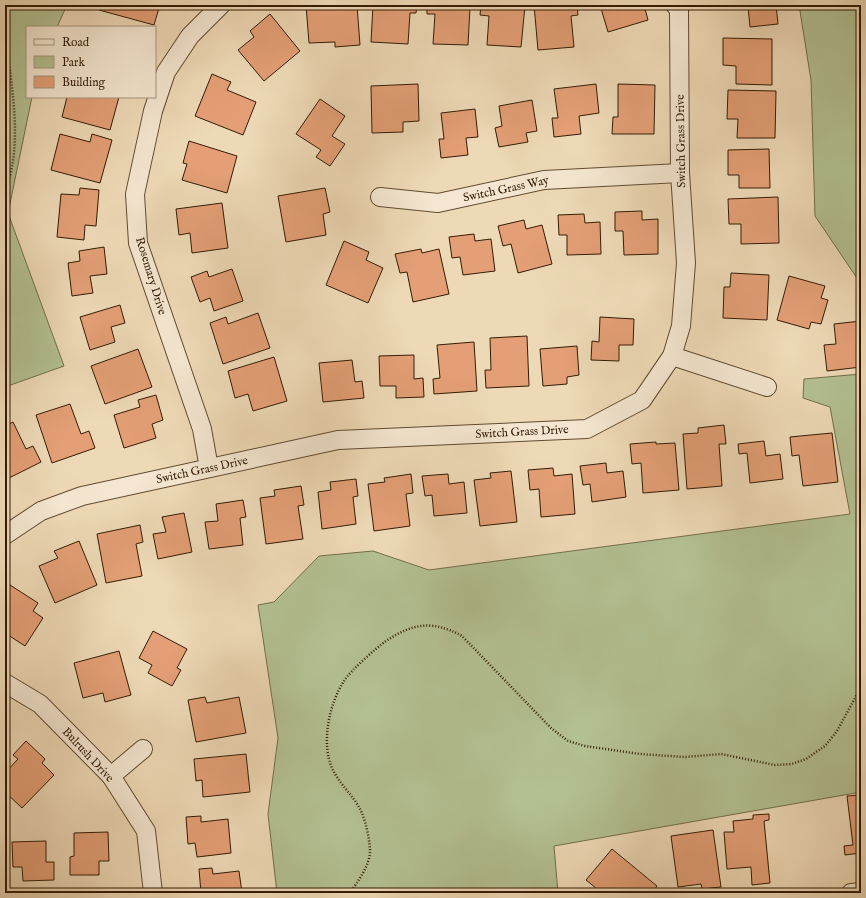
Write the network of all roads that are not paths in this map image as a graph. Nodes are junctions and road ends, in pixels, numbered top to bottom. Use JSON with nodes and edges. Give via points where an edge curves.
{"nodes":[{"id":1,"x":221,"y":5,"type":"edge"},
{"id":2,"x":675,"y":5,"type":"edge"},
{"id":3,"x":680,"y":173,"type":"junction"},
{"id":4,"x":380,"y":197,"type":"dead end"},
{"id":5,"x":672,"y":356,"type":"junction"},
{"id":6,"x":767,"y":387,"type":"dead end"},
{"id":7,"x":209,"y":468,"type":"junction"},
{"id":8,"x":5,"y":535,"type":"edge"},
{"id":9,"x":5,"y":683,"type":"edge"},
{"id":10,"x":143,"y":749,"type":"dead end"},
{"id":11,"x":110,"y":776,"type":"junction"},
{"id":12,"x":861,"y":892,"type":"edge"},
{"id":13,"x":153,"y":893,"type":"edge"},
{"id":14,"x":851,"y":893,"type":"edge"}],
"edges":[{"from":1,"to":7,"type":"street","name":"Rosemary Drive","via":[[190,36],[166,72],[153,112],[135,194],[138,242],[202,429]]},
{"from":2,"to":3,"type":"street","name":"Switch Grass Drive","via":[[679,10]]},
{"from":3,"to":4,"type":"street","name":"Switch Grass Way","via":[[544,180],[438,203]]},
{"from":3,"to":5,"type":"street","name":"Switch Grass Drive","via":[[686,263],[681,326]]},
{"from":5,"to":6,"type":"street"},
{"from":5,"to":7,"type":"street","name":"Switch Grass Drive","via":[[642,400],[587,429],[338,440]]},
{"from":7,"to":8,"type":"street","name":"Switch Grass Drive","via":[[82,496],[41,511]]},
{"from":9,"to":11,"type":"street","name":"Bulrush Drive","via":[[40,704]]},
{"from":10,"to":11,"type":"street"},
{"from":11,"to":13,"type":"street","name":"Bulrush Drive","via":[[146,831]]},
{"from":12,"to":14,"type":"street"}]}
